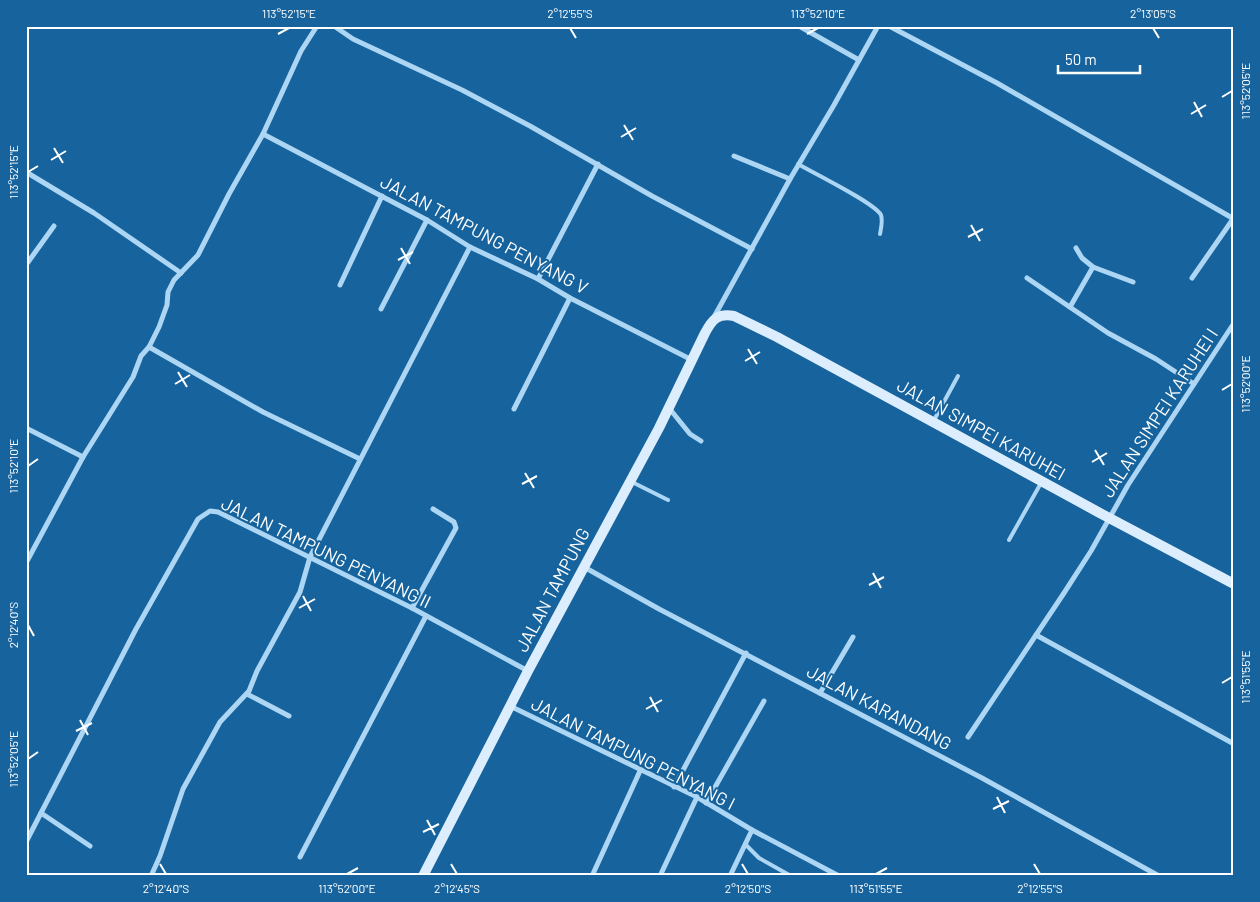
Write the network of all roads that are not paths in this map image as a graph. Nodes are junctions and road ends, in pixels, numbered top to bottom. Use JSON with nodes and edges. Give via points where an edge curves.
{"nodes":[{"id":1,"x":317,"y":26,"type":"edge"},
{"id":2,"x":334,"y":26,"type":"edge"},
{"id":3,"x":799,"y":26,"type":"edge"},
{"id":4,"x":878,"y":26,"type":"edge"},
{"id":5,"x":889,"y":26,"type":"edge"},
{"id":6,"x":859,"y":60,"type":"junction"},
{"id":7,"x":263,"y":134,"type":"junction"},
{"id":8,"x":734,"y":156,"type":"dead end"},
{"id":9,"x":598,"y":164,"type":"junction"},
{"id":10,"x":798,"y":164,"type":"junction"},
{"id":11,"x":26,"y":172,"type":"edge"},
{"id":12,"x":790,"y":179,"type":"junction"},
{"id":13,"x":382,"y":196,"type":"junction"},
{"id":14,"x":1233,"y":219,"type":"edge"},
{"id":15,"x":427,"y":220,"type":"junction"},
{"id":16,"x":54,"y":226,"type":"dead end"},
{"id":17,"x":880,"y":234,"type":"dead end"},
{"id":18,"x":470,"y":247,"type":"junction"},
{"id":19,"x":1076,"y":248,"type":"dead end"},
{"id":20,"x":752,"y":250,"type":"junction"},
{"id":21,"x":26,"y":266,"type":"edge"},
{"id":22,"x":1093,"y":267,"type":"junction"},
{"id":23,"x":181,"y":273,"type":"junction"},
{"id":24,"x":1028,"y":278,"type":"dead end"},
{"id":25,"x":1192,"y":278,"type":"dead end"},
{"id":26,"x":538,"y":279,"type":"junction"},
{"id":27,"x":1133,"y":282,"type":"dead end"},
{"id":28,"x":340,"y":285,"type":"dead end"},
{"id":29,"x":570,"y":298,"type":"junction"},
{"id":30,"x":1070,"y":307,"type":"junction"},
{"id":31,"x":381,"y":309,"type":"dead end"},
{"id":32,"x":712,"y":320,"type":"junction"},
{"id":33,"x":1234,"y":323,"type":"edge"},
{"id":34,"x":149,"y":347,"type":"junction"},
{"id":35,"x":692,"y":361,"type":"junction"},
{"id":36,"x":958,"y":376,"type":"dead end"},
{"id":37,"x":1194,"y":384,"type":"junction"},
{"id":38,"x":669,"y":408,"type":"junction"},
{"id":39,"x":514,"y":409,"type":"dead end"},
{"id":40,"x":932,"y":422,"type":"junction"},
{"id":41,"x":26,"y":428,"type":"edge"},
{"id":42,"x":701,"y":441,"type":"dead end"},
{"id":43,"x":83,"y":457,"type":"junction"},
{"id":44,"x":360,"y":459,"type":"junction"},
{"id":45,"x":630,"y":481,"type":"junction"},
{"id":46,"x":1042,"y":482,"type":"junction"},
{"id":47,"x":668,"y":500,"type":"dead end"},
{"id":48,"x":434,"y":509,"type":"dead end"},
{"id":49,"x":1110,"y":518,"type":"junction"},
{"id":50,"x":1009,"y":540,"type":"dead end"},
{"id":51,"x":310,"y":557,"type":"junction"},
{"id":52,"x":27,"y":560,"type":"edge"},
{"id":53,"x":584,"y":567,"type":"junction"},
{"id":54,"x":1234,"y":584,"type":"edge"},
{"id":55,"x":412,"y":608,"type":"junction"},
{"id":56,"x":426,"y":616,"type":"junction"},
{"id":57,"x":1036,"y":635,"type":"junction"},
{"id":58,"x":853,"y":637,"type":"dead end"},
{"id":59,"x":746,"y":654,"type":"junction"},
{"id":60,"x":528,"y":670,"type":"junction"},
{"id":61,"x":820,"y":693,"type":"junction"},
{"id":62,"x":247,"y":694,"type":"junction"},
{"id":63,"x":764,"y":701,"type":"dead end"},
{"id":64,"x":510,"y":706,"type":"junction"},
{"id":65,"x":289,"y":716,"type":"dead end"},
{"id":66,"x":968,"y":737,"type":"dead end"},
{"id":67,"x":1234,"y":744,"type":"edge"},
{"id":68,"x":640,"y":771,"type":"junction"},
{"id":69,"x":674,"y":787,"type":"junction"},
{"id":70,"x":697,"y":798,"type":"junction"},
{"id":71,"x":706,"y":803,"type":"junction"},
{"id":72,"x":41,"y":813,"type":"junction"},
{"id":73,"x":752,"y":830,"type":"junction"},
{"id":74,"x":26,"y":842,"type":"edge"},
{"id":75,"x":745,"y":844,"type":"junction"},
{"id":76,"x":90,"y":846,"type":"dead end"},
{"id":77,"x":300,"y":857,"type":"dead end"},
{"id":78,"x":151,"y":876,"type":"edge"},
{"id":79,"x":423,"y":876,"type":"edge"},
{"id":80,"x":592,"y":876,"type":"edge"},
{"id":81,"x":660,"y":876,"type":"edge"},
{"id":82,"x":730,"y":876,"type":"edge"},
{"id":83,"x":791,"y":876,"type":"edge"},
{"id":84,"x":838,"y":876,"type":"edge"},
{"id":85,"x":1159,"y":876,"type":"edge"}],
"edges":[{"from":1,"to":7,"type":"street","via":[[301,51]]},
{"from":2,"to":9,"type":"street","via":[[368,46],[462,90]]},
{"from":3,"to":6,"type":"street"},
{"from":4,"to":6,"type":"street"},
{"from":5,"to":14,"type":"street","via":[[997,83]]},
{"from":6,"to":10,"type":"street"},
{"from":7,"to":13,"type":"street","name":"JALAN TAMPUNG PENYANG V"},
{"from":7,"to":23,"type":"street","via":[[198,255]]},
{"from":8,"to":12,"type":"street"},
{"from":9,"to":20,"type":"street"},
{"from":9,"to":26,"type":"street"},
{"from":10,"to":12,"type":"street"},
{"from":10,"to":17,"type":"lane","via":[[872,205],[881,216]]},
{"from":11,"to":23,"type":"street","via":[[94,213]]},
{"from":12,"to":20,"type":"street"},
{"from":13,"to":15,"type":"street","name":"JALAN TAMPUNG PENYANG V"},
{"from":13,"to":28,"type":"street"},
{"from":14,"to":25,"type":"street"},
{"from":15,"to":18,"type":"street","name":"JALAN TAMPUNG PENYANG V"},
{"from":15,"to":31,"type":"street"},
{"from":16,"to":21,"type":"street"},
{"from":18,"to":26,"type":"street","name":"JALAN TAMPUNG PENYANG V"},
{"from":18,"to":44,"type":"street"},
{"from":19,"to":22,"type":"street"},
{"from":20,"to":32,"type":"street"},
{"from":22,"to":27,"type":"street"},
{"from":22,"to":30,"type":"street"},
{"from":23,"to":34,"type":"street","via":[[171,286],[162,320]]},
{"from":24,"to":30,"type":"street"},
{"from":26,"to":29,"type":"street","name":"JALAN TAMPUNG PENYANG V"},
{"from":29,"to":35,"type":"street","name":"JALAN TAMPUNG PENYANG V"},
{"from":29,"to":39,"type":"street"},
{"from":30,"to":37,"type":"street"},
{"from":32,"to":35,"type":"main road","name":"JALAN TAMPUNG"},
{"from":32,"to":40,"type":"main road","name":"JALAN SIMPEI KARUHEI","via":[[728,315],[743,320]]},
{"from":33,"to":37,"type":"street","name":"JALAN SIMPEI KARUHEI I"},
{"from":34,"to":43,"type":"street"},
{"from":34,"to":44,"type":"street","via":[[263,412]]},
{"from":35,"to":38,"type":"main road","name":"JALAN TAMPUNG"},
{"from":36,"to":40,"type":"lane"},
{"from":37,"to":49,"type":"street","name":"JALAN SIMPEI KARUHEI I"},
{"from":38,"to":42,"type":"street","via":[[690,434]]},
{"from":38,"to":45,"type":"main road","name":"JALAN TAMPUNG"},
{"from":40,"to":46,"type":"main road","name":"JALAN SIMPEI KARUHEI"},
{"from":41,"to":43,"type":"street"},
{"from":43,"to":52,"type":"street"},
{"from":44,"to":51,"type":"street"},
{"from":45,"to":47,"type":"lane"},
{"from":45,"to":53,"type":"main road","name":"JALAN TAMPUNG"},
{"from":46,"to":49,"type":"main road","name":"JALAN SIMPEI KARUHEI"},
{"from":46,"to":50,"type":"lane"},
{"from":48,"to":55,"type":"street","via":[[454,522],[456,528]]},
{"from":49,"to":54,"type":"main road","name":"JALAN SIMPEI KARUHEI"},
{"from":49,"to":57,"type":"street","name":"JALAN SIMPEI KARUHEI I"},
{"from":51,"to":55,"type":"street","name":"JALAN TAMPUNG PENYANG II"},
{"from":51,"to":62,"type":"street","via":[[300,592]]},
{"from":51,"to":72,"type":"street","name":"JALAN TAMPUNG PENYANG II","via":[[218,512],[210,511],[198,518],[136,628]]},
{"from":53,"to":59,"type":"street","name":"JALAN KARANDANG"},
{"from":53,"to":60,"type":"main road","name":"JALAN TAMPUNG"},
{"from":55,"to":56,"type":"street","name":"JALAN TAMPUNG PENYANG II"},
{"from":56,"to":60,"type":"street","name":"JALAN TAMPUNG PENYANG II"},
{"from":56,"to":77,"type":"street"},
{"from":57,"to":66,"type":"street","name":"JALAN SIMPEI KARUHEI I"},
{"from":57,"to":67,"type":"street"},
{"from":58,"to":61,"type":"street"},
{"from":59,"to":61,"type":"street","name":"JALAN KARANDANG"},
{"from":59,"to":69,"type":"street"},
{"from":60,"to":64,"type":"main road","name":"JALAN TAMPUNG"},
{"from":61,"to":85,"type":"street","name":"JALAN KARANDANG"},
{"from":62,"to":65,"type":"street"},
{"from":62,"to":78,"type":"street","via":[[220,722],[184,789]]},
{"from":63,"to":71,"type":"street"},
{"from":64,"to":68,"type":"street","name":"JALAN TAMPUNG PENYANG I"},
{"from":64,"to":79,"type":"main road","name":"JALAN TAMPUNG"},
{"from":68,"to":69,"type":"street","name":"JALAN TAMPUNG PENYANG I"},
{"from":68,"to":80,"type":"street"},
{"from":69,"to":70,"type":"street","name":"JALAN TAMPUNG PENYANG I"},
{"from":70,"to":71,"type":"street","name":"JALAN TAMPUNG PENYANG I"},
{"from":70,"to":81,"type":"street"},
{"from":71,"to":73,"type":"street","name":"JALAN TAMPUNG PENYANG I"},
{"from":72,"to":74,"type":"street","name":"JALAN TAMPUNG PENYANG II"},
{"from":72,"to":76,"type":"street"},
{"from":73,"to":75,"type":"street"},
{"from":73,"to":84,"type":"street"},
{"from":75,"to":82,"type":"street"},
{"from":75,"to":83,"type":"lane","via":[[758,858]]}]}
